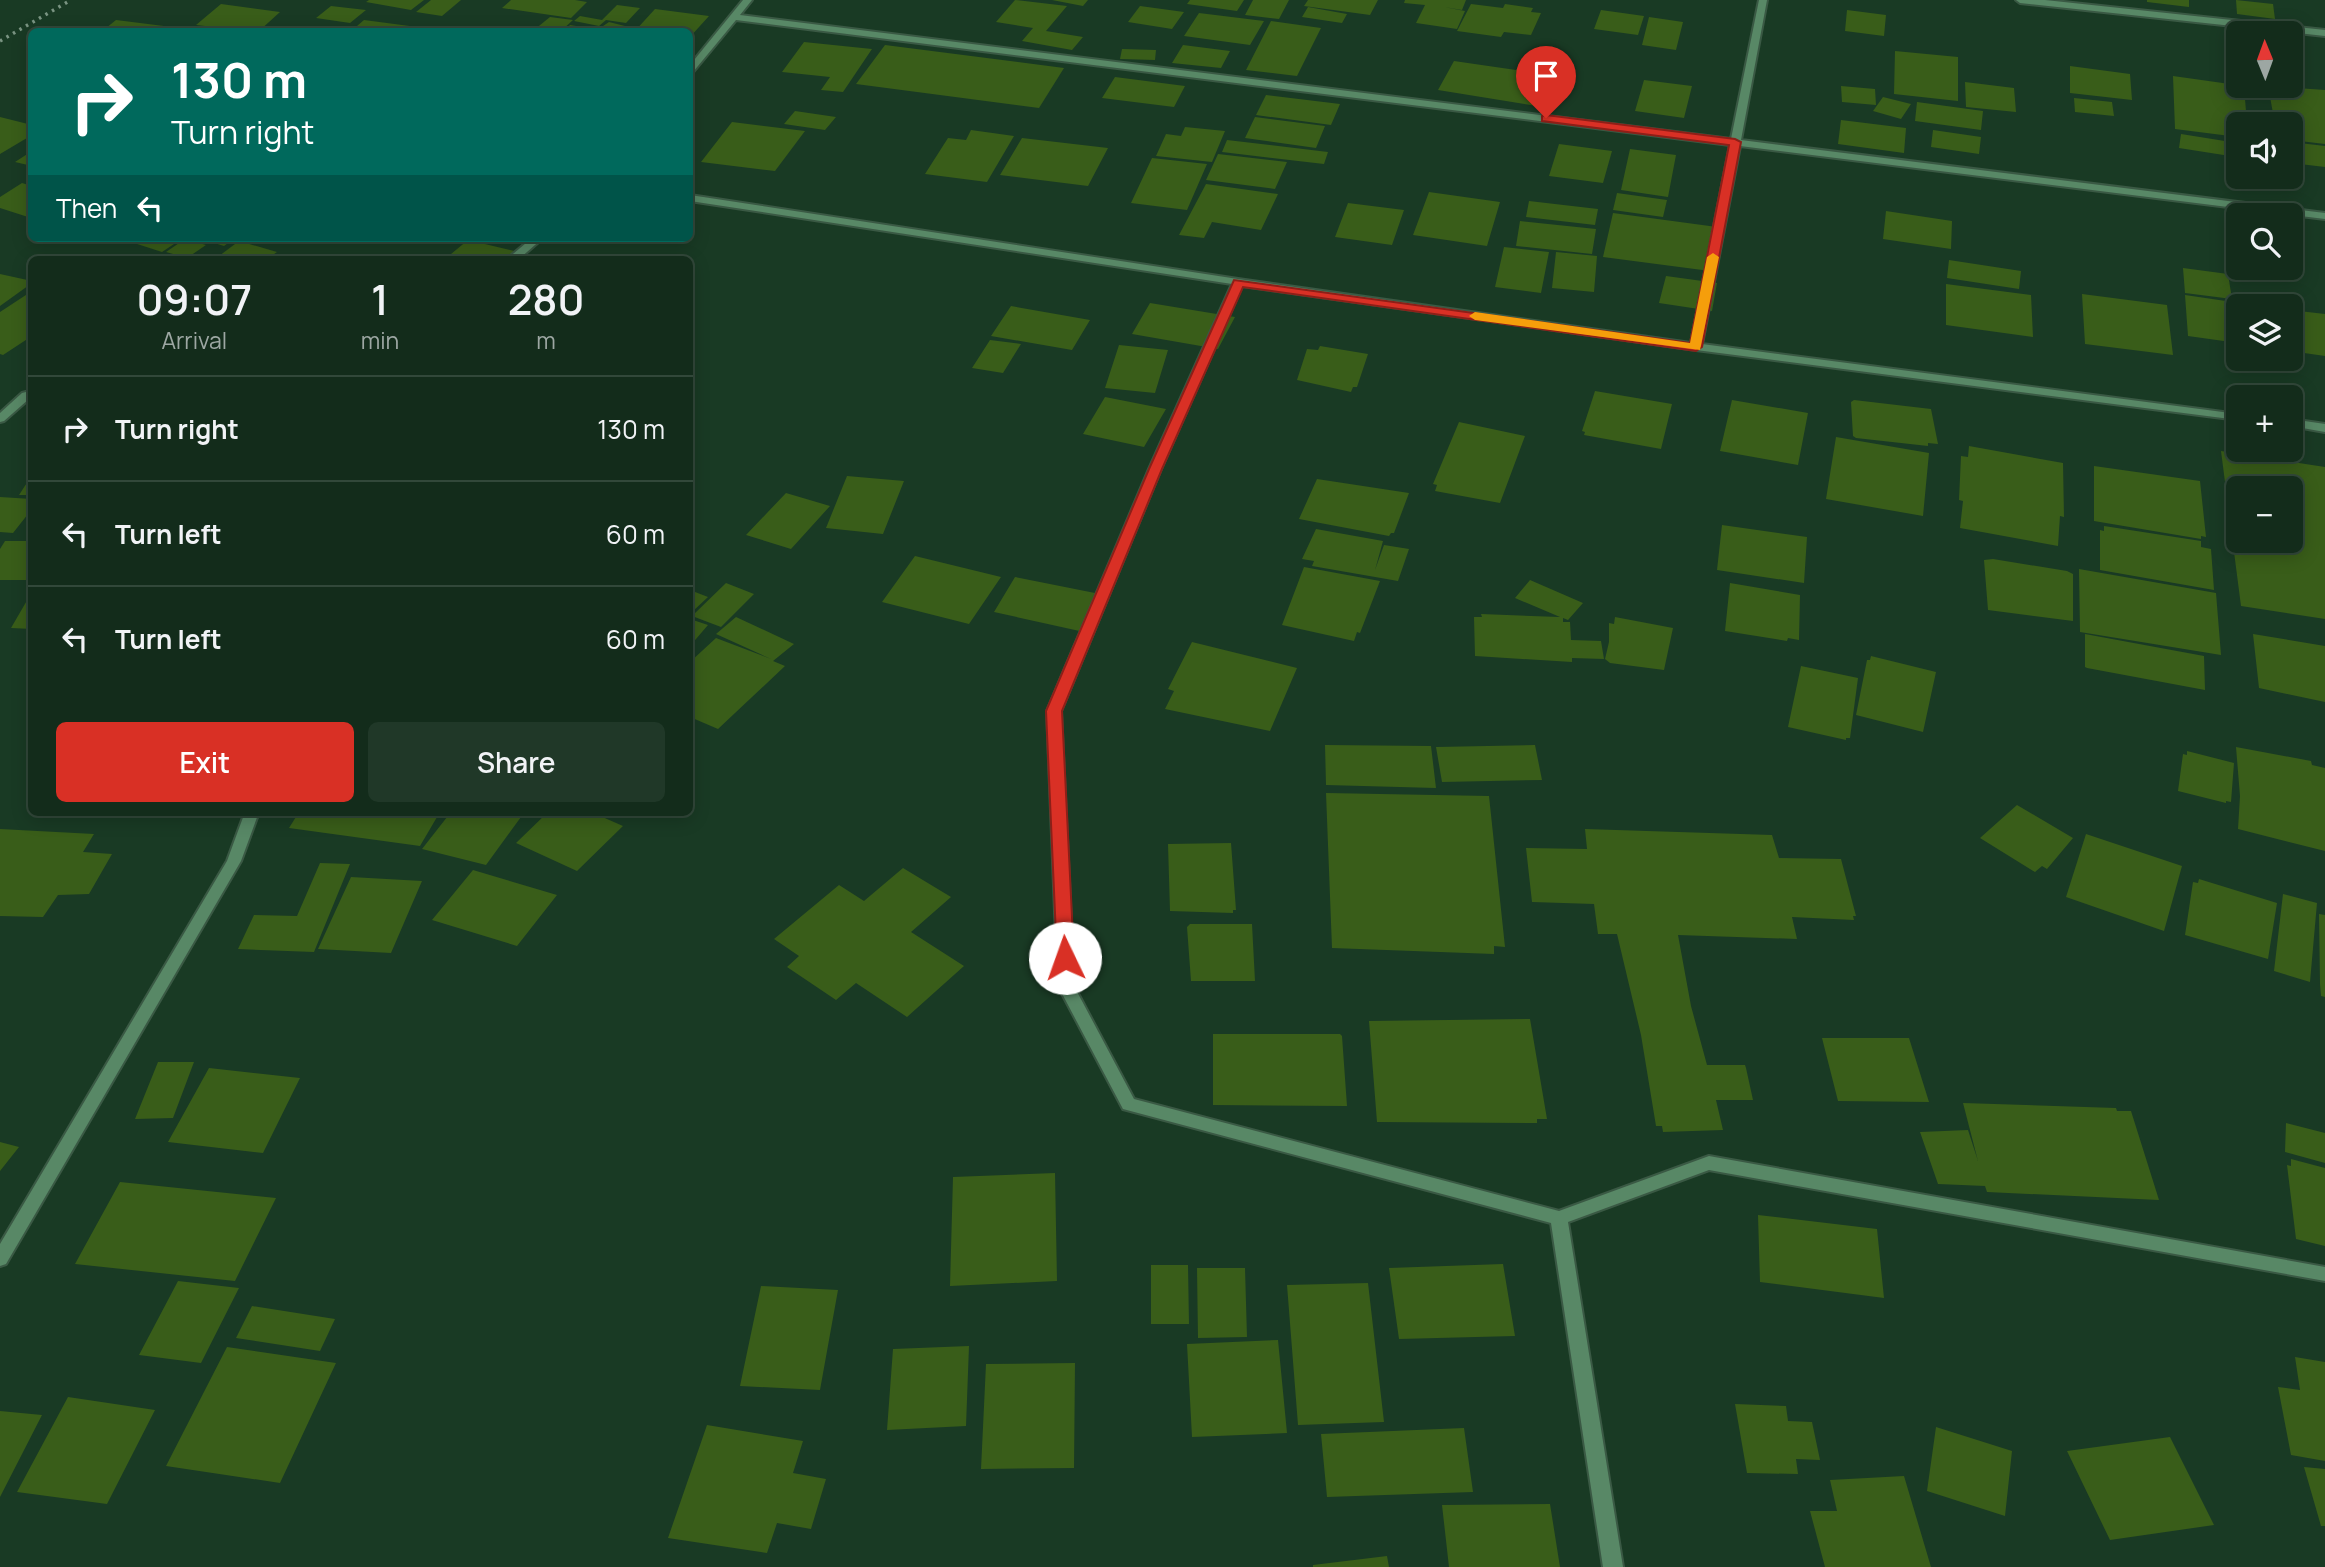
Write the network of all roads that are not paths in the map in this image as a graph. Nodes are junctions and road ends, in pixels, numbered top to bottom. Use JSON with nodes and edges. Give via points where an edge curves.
{"nodes":[{"id":1,"x":748,"y":0,"type":"edge"},
{"id":2,"x":1763,"y":0,"type":"edge"},
{"id":3,"x":2020,"y":0,"type":"edge"},
{"id":4,"x":734,"y":17,"type":"junction"},
{"id":5,"x":2325,"y":33,"type":"edge"},
{"id":6,"x":693,"y":66,"type":"edge"},
{"id":7,"x":1735,"y":142,"type":"junction"},
{"id":8,"x":693,"y":198,"type":"edge"},
{"id":9,"x":2325,"y":216,"type":"edge"},
{"id":10,"x":533,"y":242,"type":"edge"},
{"id":11,"x":516,"y":256,"type":"edge"},
{"id":12,"x":1238,"y":282,"type":"junction"},
{"id":13,"x":1696,"y":347,"type":"junction"},
{"id":14,"x":28,"y":396,"type":"edge"},
{"id":15,"x":2226,"y":415,"type":"edge"},
{"id":16,"x":0,"y":419,"type":"edge"},
{"id":17,"x":2303,"y":425,"type":"edge"},
{"id":18,"x":2325,"y":428,"type":"edge"},
{"id":19,"x":251,"y":816,"type":"edge"},
{"id":20,"x":1559,"y":1218,"type":"junction"},
{"id":21,"x":0,"y":1259,"type":"edge"},
{"id":22,"x":2325,"y":1274,"type":"edge"},
{"id":23,"x":1613,"y":1567,"type":"edge"}],
"edges":[{"from":1,"to":4,"type":"street"},
{"from":2,"to":7,"type":"street"},
{"from":3,"to":5,"type":"street"},
{"from":4,"to":6,"type":"street"},
{"from":4,"to":7,"type":"street"},
{"from":7,"to":9,"type":"street"},
{"from":7,"to":13,"type":"street"},
{"from":8,"to":12,"type":"street"},
{"from":10,"to":11,"type":"street"},
{"from":12,"to":13,"type":"street"},
{"from":12,"to":20,"type":"street","via":[[1054,711],[1066,986],[1129,1104]]},
{"from":13,"to":15,"type":"street"},
{"from":14,"to":16,"type":"street"},
{"from":17,"to":18,"type":"street"},
{"from":19,"to":21,"type":"street","via":[[234,861]]},
{"from":20,"to":22,"type":"street","via":[[1709,1163]]},
{"from":20,"to":23,"type":"street"}]}
